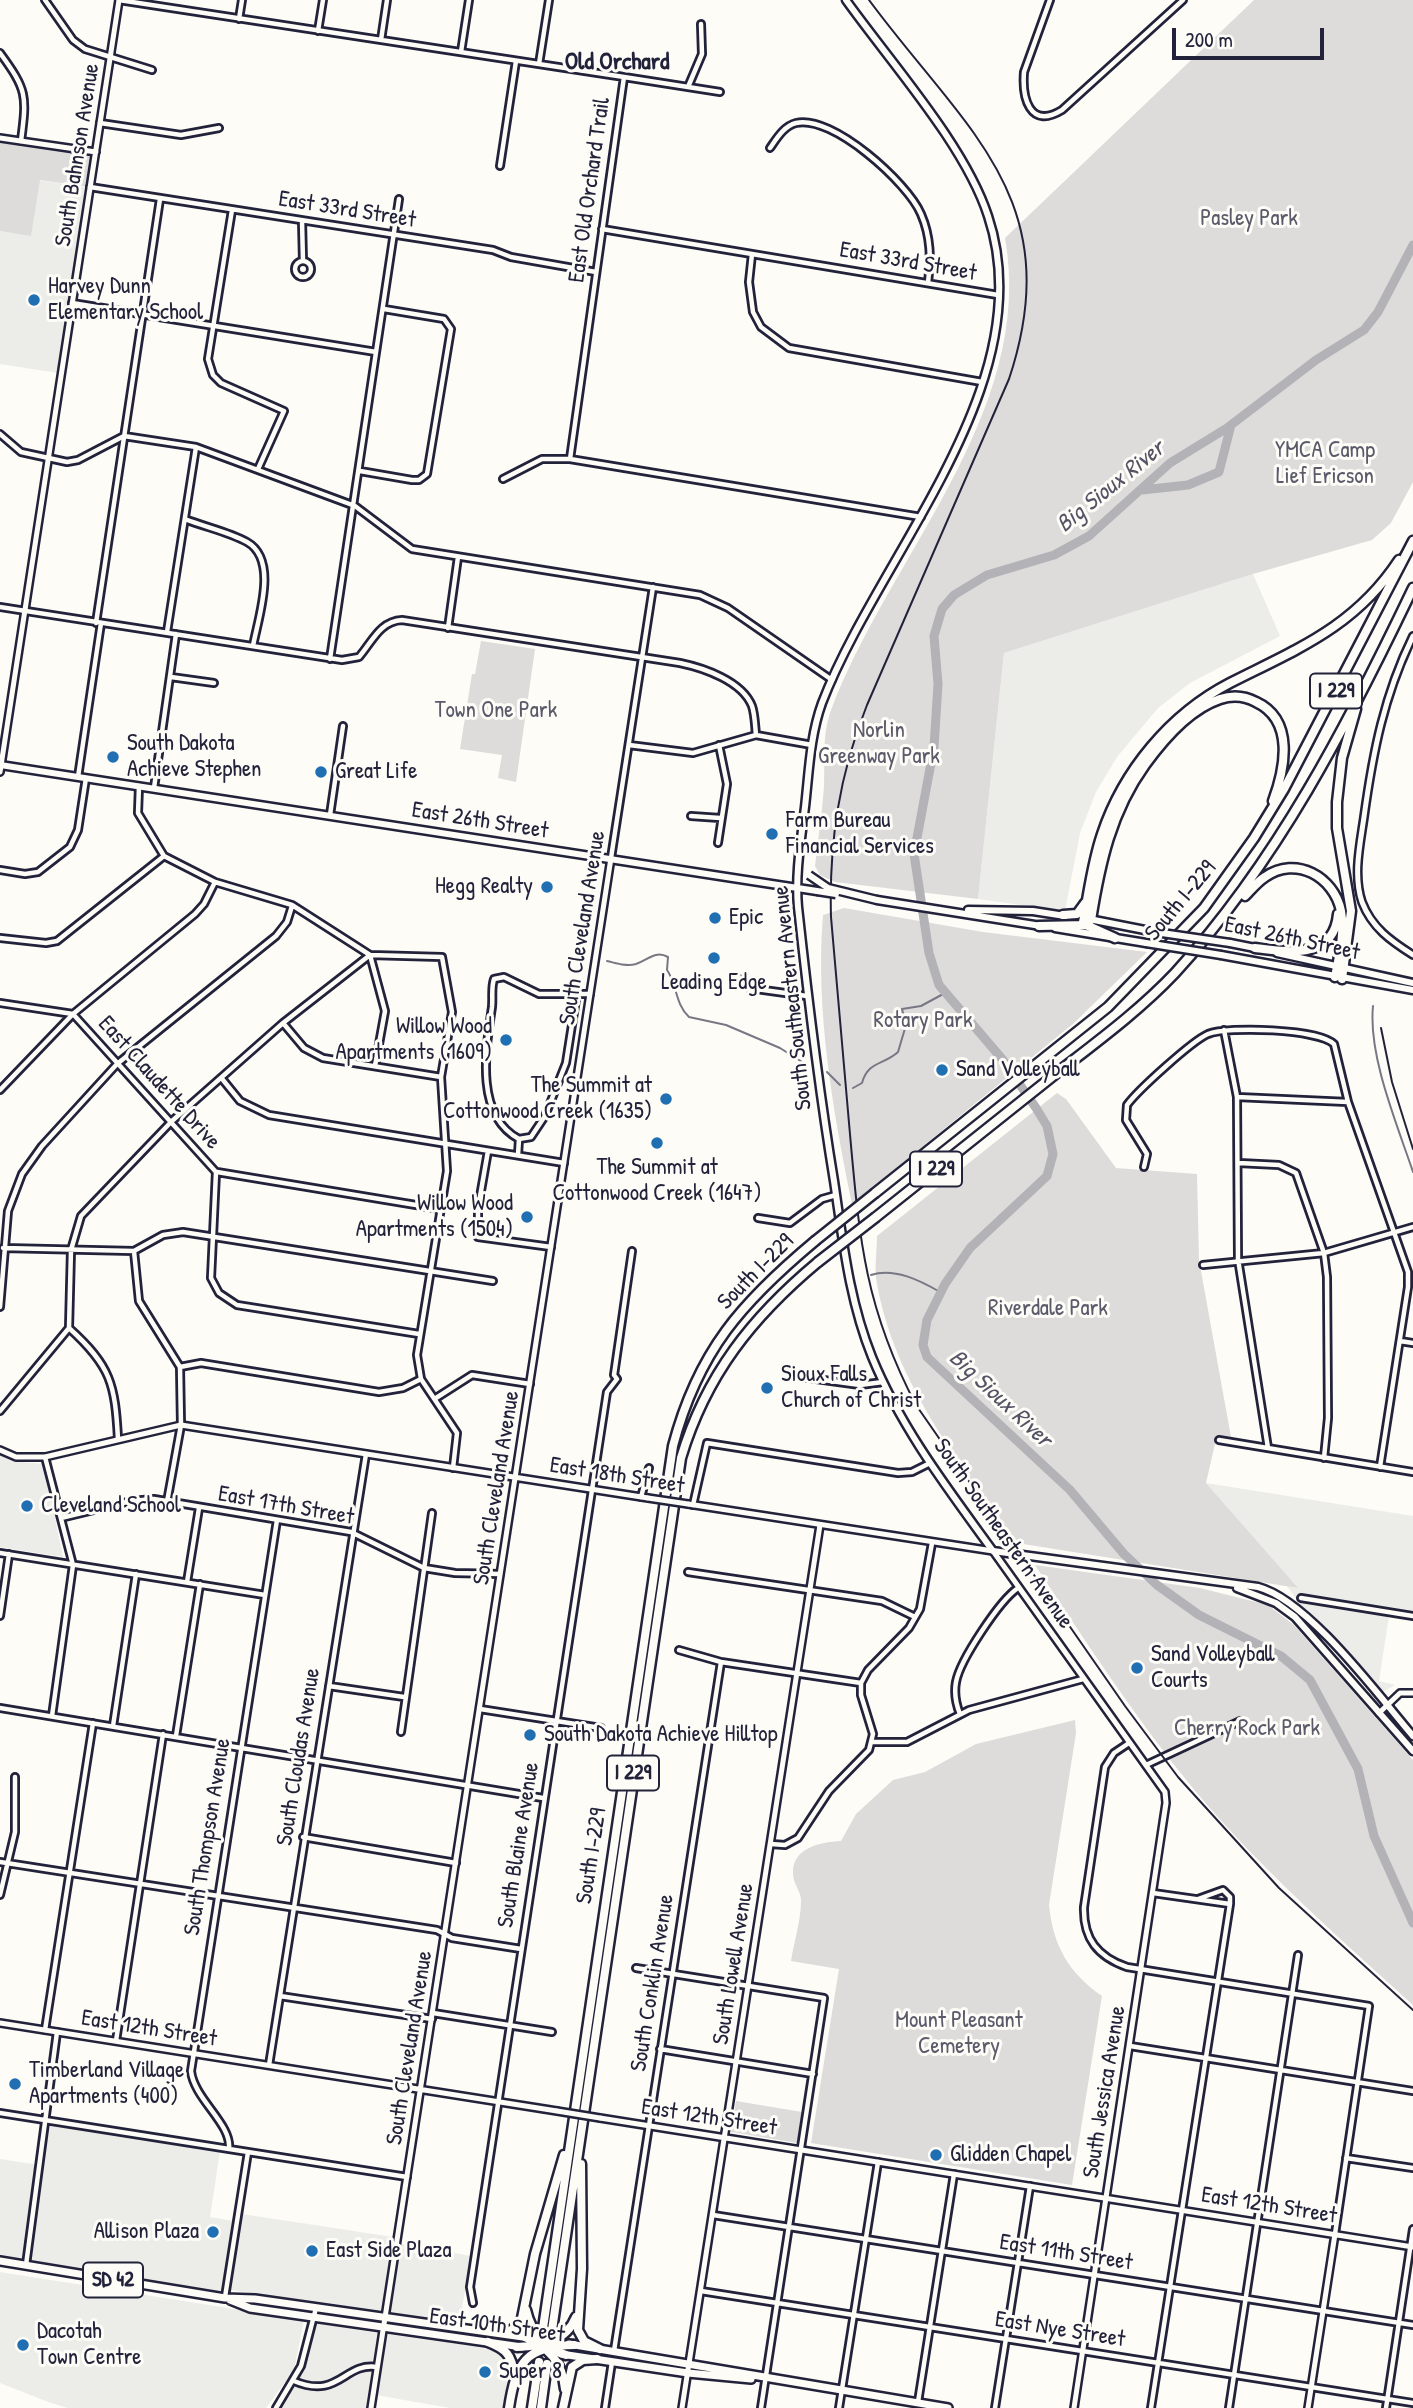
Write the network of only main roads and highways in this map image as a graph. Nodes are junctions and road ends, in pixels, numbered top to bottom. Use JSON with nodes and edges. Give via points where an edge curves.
{"nodes":[{"id":1,"x":846,"y":0,"type":"edge"},
{"id":2,"x":1413,"y":539,"type":"edge"},
{"id":3,"x":1413,"y":588,"type":"edge"},
{"id":4,"x":1374,"y":667,"type":"junction"},
{"id":5,"x":0,"y":767,"type":"edge"},
{"id":6,"x":1254,"y":838,"type":"junction"},
{"id":7,"x":799,"y":862,"type":"junction"},
{"id":8,"x":797,"y":888,"type":"junction"},
{"id":9,"x":1087,"y":897,"type":"junction"},
{"id":10,"x":877,"y":900,"type":"junction"},
{"id":11,"x":1338,"y":900,"type":"junction"},
{"id":12,"x":955,"y":911,"type":"junction"},
{"id":13,"x":1063,"y":915,"type":"junction"},
{"id":14,"x":1087,"y":921,"type":"junction"},
{"id":15,"x":1215,"y":925,"type":"junction"},
{"id":16,"x":1039,"y":926,"type":"junction"},
{"id":17,"x":1115,"y":938,"type":"junction"},
{"id":18,"x":1255,"y":948,"type":"junction"},
{"id":19,"x":1340,"y":967,"type":"junction"},
{"id":20,"x":1339,"y":978,"type":"junction"},
{"id":21,"x":1413,"y":983,"type":"edge"},
{"id":22,"x":1413,"y":990,"type":"edge"},
{"id":23,"x":993,"y":1550,"type":"joint"},
{"id":24,"x":1232,"y":1586,"type":"junction"},
{"id":25,"x":1413,"y":1736,"type":"edge"},
{"id":26,"x":1413,"y":1751,"type":"edge"},
{"id":27,"x":587,"y":2096,"type":"junction"},
{"id":28,"x":576,"y":2101,"type":"junction"},
{"id":29,"x":0,"y":2261,"type":"edge"},
{"id":30,"x":225,"y":2298,"type":"junction"},
{"id":31,"x":526,"y":2304,"type":"junction"},
{"id":32,"x":579,"y":2308,"type":"junction"},
{"id":33,"x":494,"y":2332,"type":"junction"},
{"id":34,"x":524,"y":2337,"type":"joint"},
{"id":35,"x":488,"y":2342,"type":"junction"},
{"id":36,"x":574,"y":2345,"type":"joint"},
{"id":37,"x":545,"y":2346,"type":"junction"},
{"id":38,"x":517,"y":2347,"type":"joint"},
{"id":39,"x":600,"y":2349,"type":"junction"},
{"id":40,"x":566,"y":2354,"type":"joint"},
{"id":41,"x":597,"y":2360,"type":"junction"},
{"id":42,"x":514,"y":2377,"type":"junction"},
{"id":43,"x":765,"y":2379,"type":"junction"},
{"id":44,"x":565,"y":2389,"type":"junction"},
{"id":45,"x":509,"y":2408,"type":"edge"},
{"id":46,"x":532,"y":2408,"type":"edge"},
{"id":47,"x":541,"y":2408,"type":"edge"},
{"id":48,"x":563,"y":2408,"type":"edge"},
{"id":49,"x":948,"y":2408,"type":"edge"}],
"edges":[{"from":1,"to":7,"type":"main road","name":"South Southeastern Avenue","via":[[959,156],[978,190],[995,241],[1000,295],[996,339],[983,382],[921,517],[870,600],[818,715]]},
{"from":2,"to":6,"type":"highway","name":"South I-229","number":"I 229"},
{"from":2,"to":9,"type":"highway","via":[[1379,587],[1344,620],[1300,649],[1216,691],[1157,740],[1128,778],[1107,821]]},
{"from":3,"to":4,"type":"highway","name":"South I-229","number":"I 229"},
{"from":4,"to":15,"type":"highway","name":"South I-229","number":"I 229","via":[[1283,831]]},
{"from":4,"to":19,"type":"highway","via":[[1353,719],[1339,777],[1338,828],[1351,911]]},
{"from":5,"to":8,"type":"main road","name":"East 26th Street"},
{"from":6,"to":14,"type":"highway","via":[[1279,783],[1283,736],[1274,715],[1262,705],[1230,696],[1209,704],[1178,728],[1137,777],[1105,846]]},
{"from":6,"to":28,"type":"highway","name":"South I-229","number":"I 229","bridge":true,"via":[[1209,901],[1160,957],[1108,1006],[763,1285],[731,1322],[695,1382],[677,1432],[666,1484]]},
{"from":7,"to":8,"type":"main road","name":"South Southeastern Avenue"},
{"from":7,"to":10,"type":"main road","bridge":true,"via":[[828,888]]},
{"from":8,"to":10,"type":"main road","name":"East 26th Street","bridge":true},
{"from":8,"to":23,"type":"main road","name":"South Southeastern Avenue","via":[[807,996],[851,1292],[883,1382],[930,1462]]},
{"from":9,"to":13,"type":"highway","via":[[1077,914]]},
{"from":9,"to":14,"type":"highway"},
{"from":10,"to":12,"type":"main road","name":"East 26th Street"},
{"from":11,"to":15,"type":"highway","via":[[1316,874],[1284,870],[1265,877]]},
{"from":11,"to":18,"type":"highway","via":[[1335,930],[1315,949]]},
{"from":11,"to":19,"type":"highway","via":[[1343,927]]},
{"from":12,"to":13,"type":"main road","name":"East 26th Street","via":[[1013,909]]},
{"from":12,"to":16,"type":"main road","name":"East 26th Street"},
{"from":13,"to":14,"type":"main road","name":"East 26th Street"},
{"from":14,"to":16,"type":"highway"},
{"from":14,"to":17,"type":"highway"},
{"from":14,"to":18,"type":"main road","name":"East 26th Street","bridge":true},
{"from":15,"to":27,"type":"highway","name":"South I-229","number":"I 229","bridge":true,"via":[[1160,987],[763,1311],[727,1356],[700,1403],[681,1458]]},
{"from":16,"to":17,"type":"main road","name":"East 26th Street"},
{"from":17,"to":20,"type":"main road","name":"East 26th Street","bridge":true},
{"from":18,"to":19,"type":"main road","name":"East 26th Street"},
{"from":19,"to":20,"type":"highway"},
{"from":19,"to":21,"type":"main road","name":"East 26th Street"},
{"from":20,"to":22,"type":"main road","name":"East 26th Street"},
{"from":23,"to":24,"type":"main road","name":"East 18th Street"},
{"from":24,"to":25,"type":"main road","via":[[1265,1589],[1296,1606]]},
{"from":24,"to":26,"type":"main road","via":[[1289,1612]]},
{"from":27,"to":28,"type":"highway","name":"South I-229","number":"I 229","via":[[548,2329]]},
{"from":27,"to":32,"type":"highway","via":[[581,2156]]},
{"from":28,"to":31,"type":"highway"},
{"from":29,"to":30,"type":"main road","name":"East 10th Street","number":"SD 42"},
{"from":30,"to":33,"type":"main road","name":"East 10th Street","number":"SD 42"},
{"from":30,"to":35,"type":"main road","name":"East 10th Street","number":"SD 42","via":[[250,2308]]},
{"from":31,"to":33,"type":"highway","via":[[518,2327]]},
{"from":31,"to":37,"type":"highway","via":[[530,2325]]},
{"from":32,"to":37,"type":"highway","via":[[569,2329]]},
{"from":32,"to":39,"type":"highway","via":[[579,2335]]},
{"from":33,"to":34,"type":"main road","name":"East 10th Street","number":"SD 42"},
{"from":34,"to":37,"type":"highway"},
{"from":35,"to":38,"type":"main road","name":"East 10th Street"},
{"from":35,"to":42,"type":"highway","via":[[509,2354]]},
{"from":36,"to":37,"type":"highway"},
{"from":36,"to":39,"type":"main road","name":"East 10th Street"},
{"from":37,"to":38,"type":"highway"},
{"from":37,"to":40,"type":"highway"},
{"from":37,"to":42,"type":"highway","via":[[525,2360]]},
{"from":37,"to":44,"type":"highway","via":[[561,2368]]},
{"from":39,"to":43,"type":"main road","name":"East 10th Street"},
{"from":40,"to":41,"type":"main road","name":"East 10th Street"},
{"from":41,"to":43,"type":"main road","name":"East 10th Street"},
{"from":41,"to":44,"type":"highway","via":[[575,2364]]},
{"from":42,"to":45,"type":"highway"},
{"from":43,"to":49,"type":"main road","name":"East 10th Street"},
{"from":44,"to":48,"type":"highway"},
{"from":46,"to":47,"type":"highway","via":[[543,2363]]}]}
